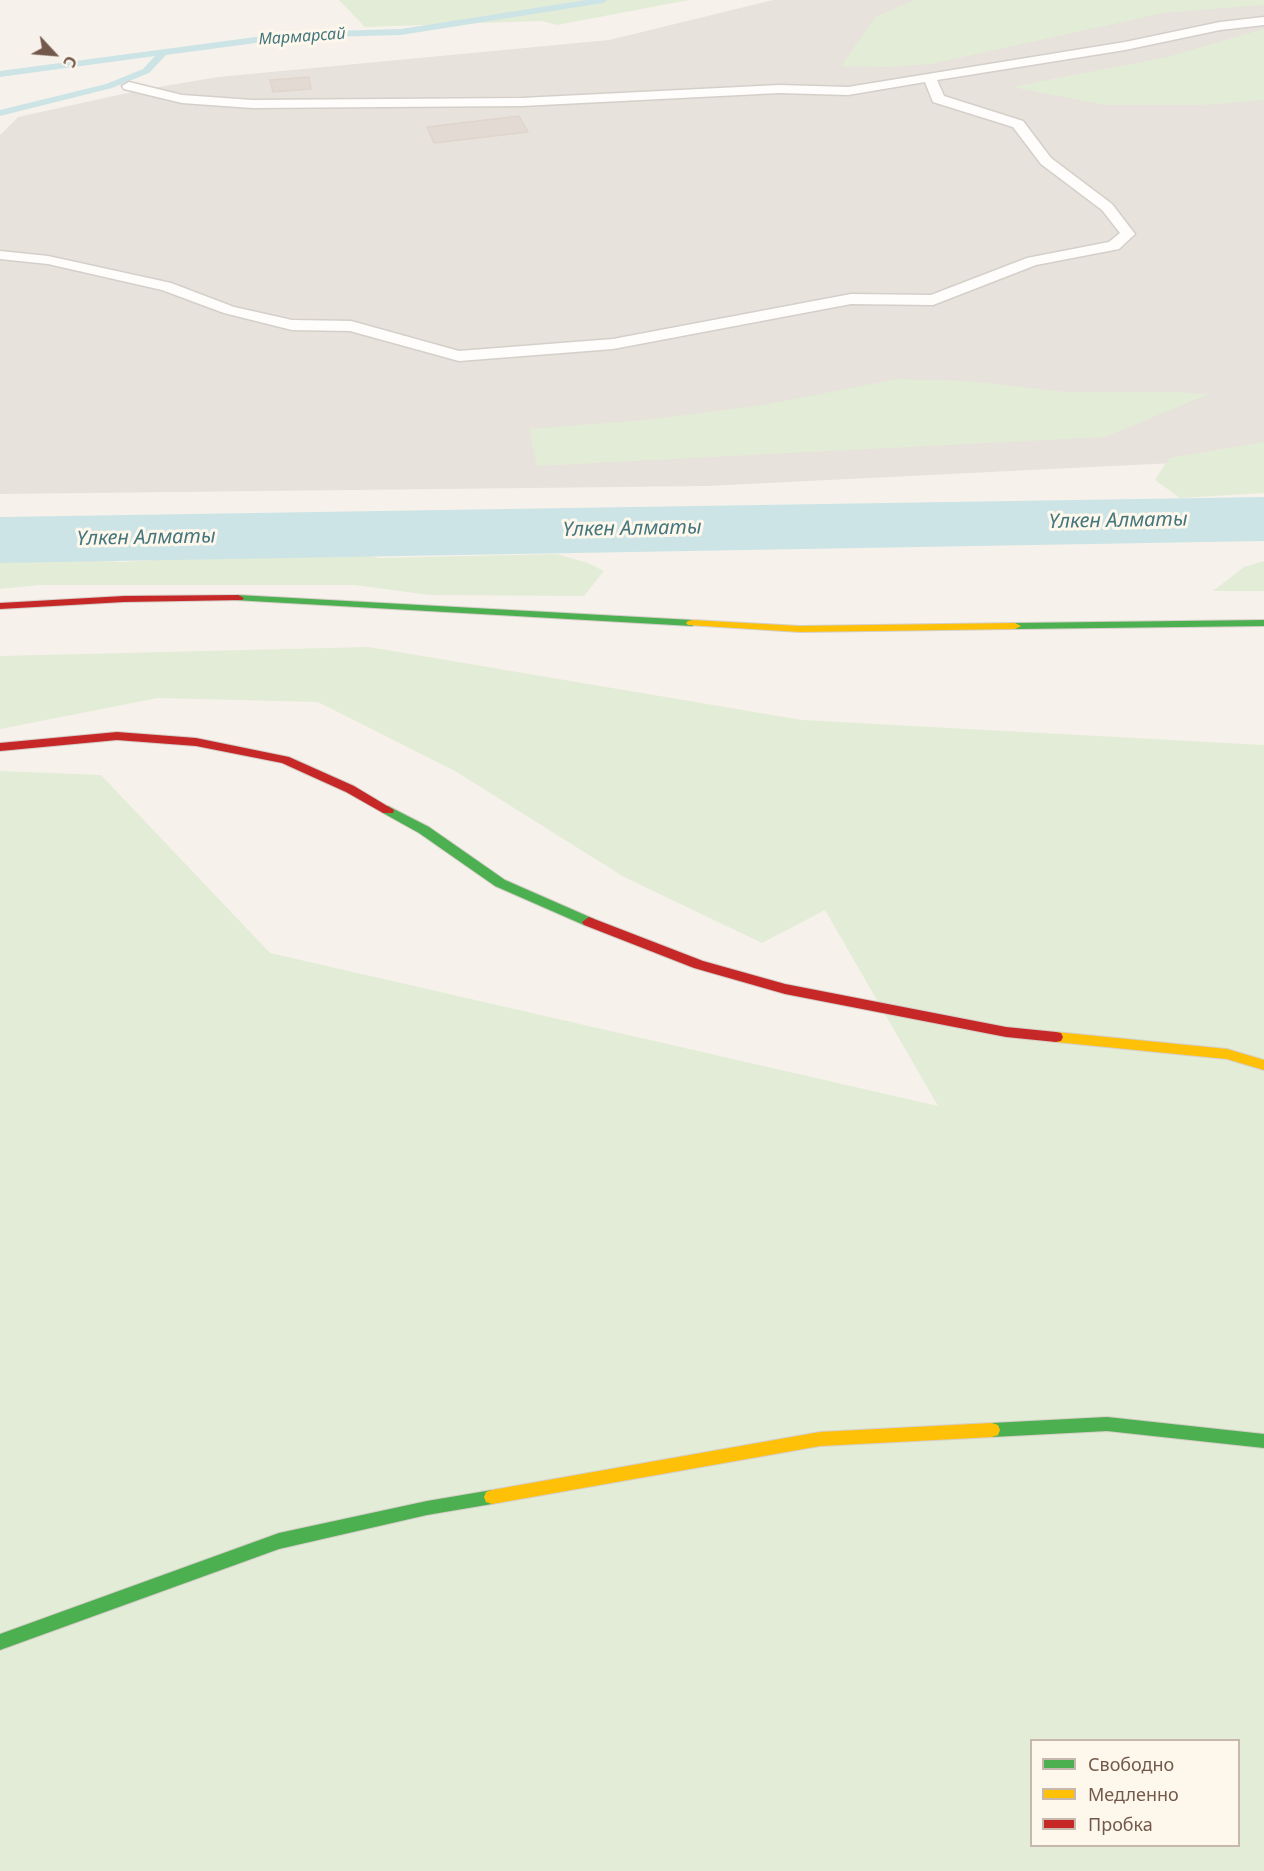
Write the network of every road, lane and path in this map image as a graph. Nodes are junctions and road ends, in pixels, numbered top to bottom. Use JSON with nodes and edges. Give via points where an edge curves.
{"nodes":[{"id":1,"x":1264,"y":21,"type":"edge"},
{"id":2,"x":930,"y":79,"type":"junction"},
{"id":3,"x":129,"y":86,"type":"dead end"},
{"id":4,"x":0,"y":255,"type":"edge"},
{"id":5,"x":0,"y":606,"type":"edge"},
{"id":6,"x":1264,"y":623,"type":"edge"},
{"id":7,"x":0,"y":747,"type":"edge"},
{"id":8,"x":1264,"y":1065,"type":"edge"},
{"id":9,"x":1264,"y":1441,"type":"edge"},
{"id":10,"x":0,"y":1642,"type":"edge"}],
"edges":[{"from":1,"to":2,"type":"lane"},
{"from":2,"to":3,"type":"lane","via":[[848,91],[779,89],[441,103],[252,104],[182,99]]},
{"from":2,"to":4,"type":"lane","via":[[938,99],[1018,124],[1046,160],[1107,207],[1128,234],[1114,246],[1032,261],[933,300],[851,299],[613,344],[459,356],[351,326],[292,326],[229,310],[166,286],[48,260]]},
{"from":5,"to":6,"type":"street","via":[[243,598],[800,629]]},
{"from":7,"to":8,"type":"street","via":[[117,736],[196,742],[285,760],[350,789],[415,825],[500,883],[699,965],[785,989],[1006,1032],[1227,1054]]},
{"from":9,"to":10,"type":"street","via":[[1107,1424],[820,1439],[427,1508],[279,1541]]}]}
